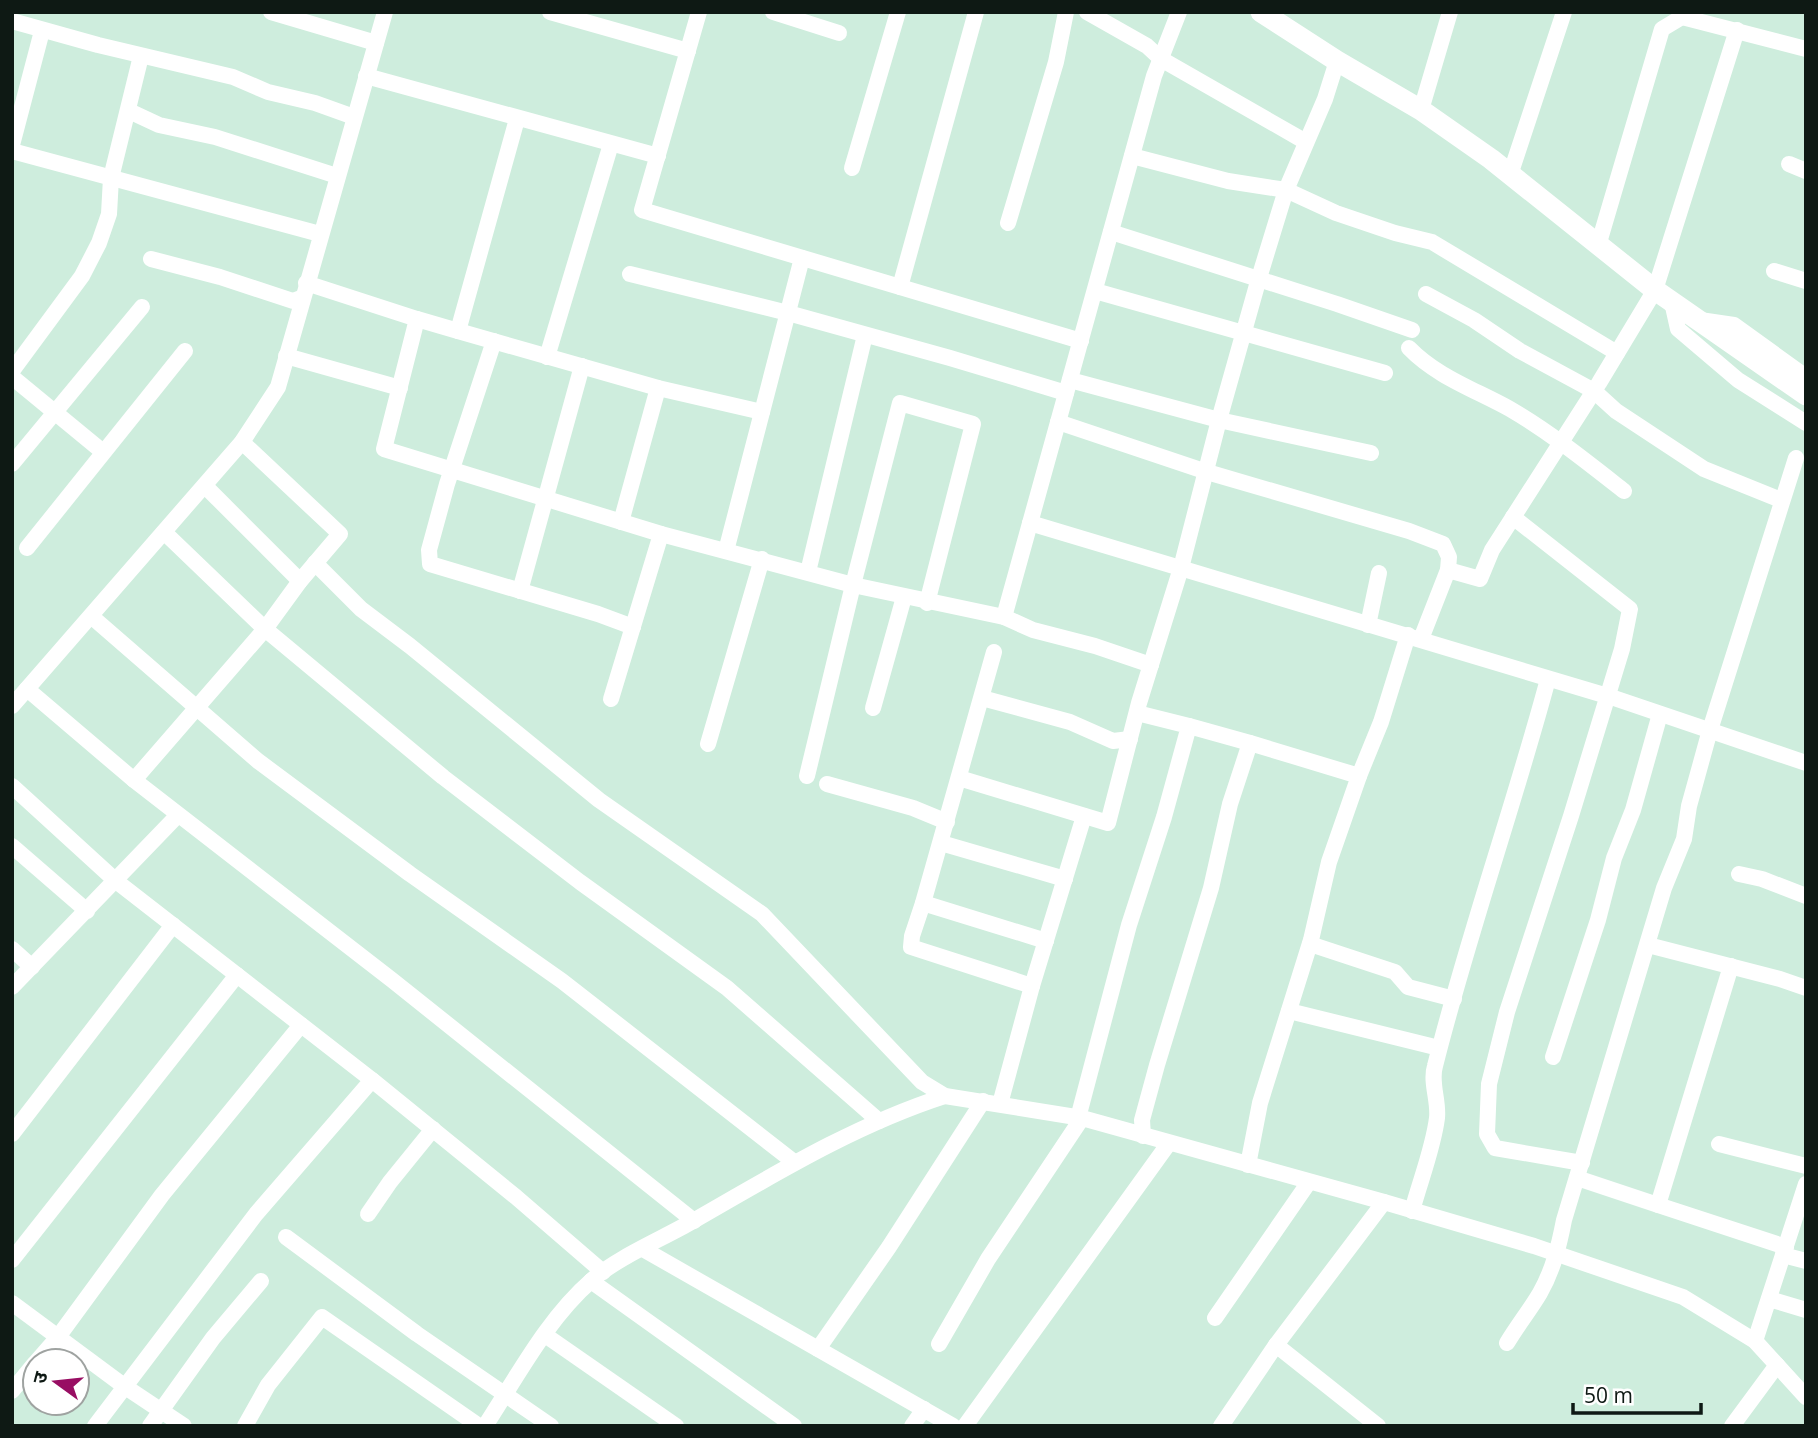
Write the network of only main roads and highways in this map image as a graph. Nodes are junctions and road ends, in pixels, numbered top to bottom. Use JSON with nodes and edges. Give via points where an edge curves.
{"nodes":[{"id":1,"x":1261,"y":12,"type":"edge"},
{"id":2,"x":1806,"y":395,"type":"edge"}],
"edges":[{"from":1,"to":2,"type":"main road","via":[[1421,110],[1663,296]]}]}
